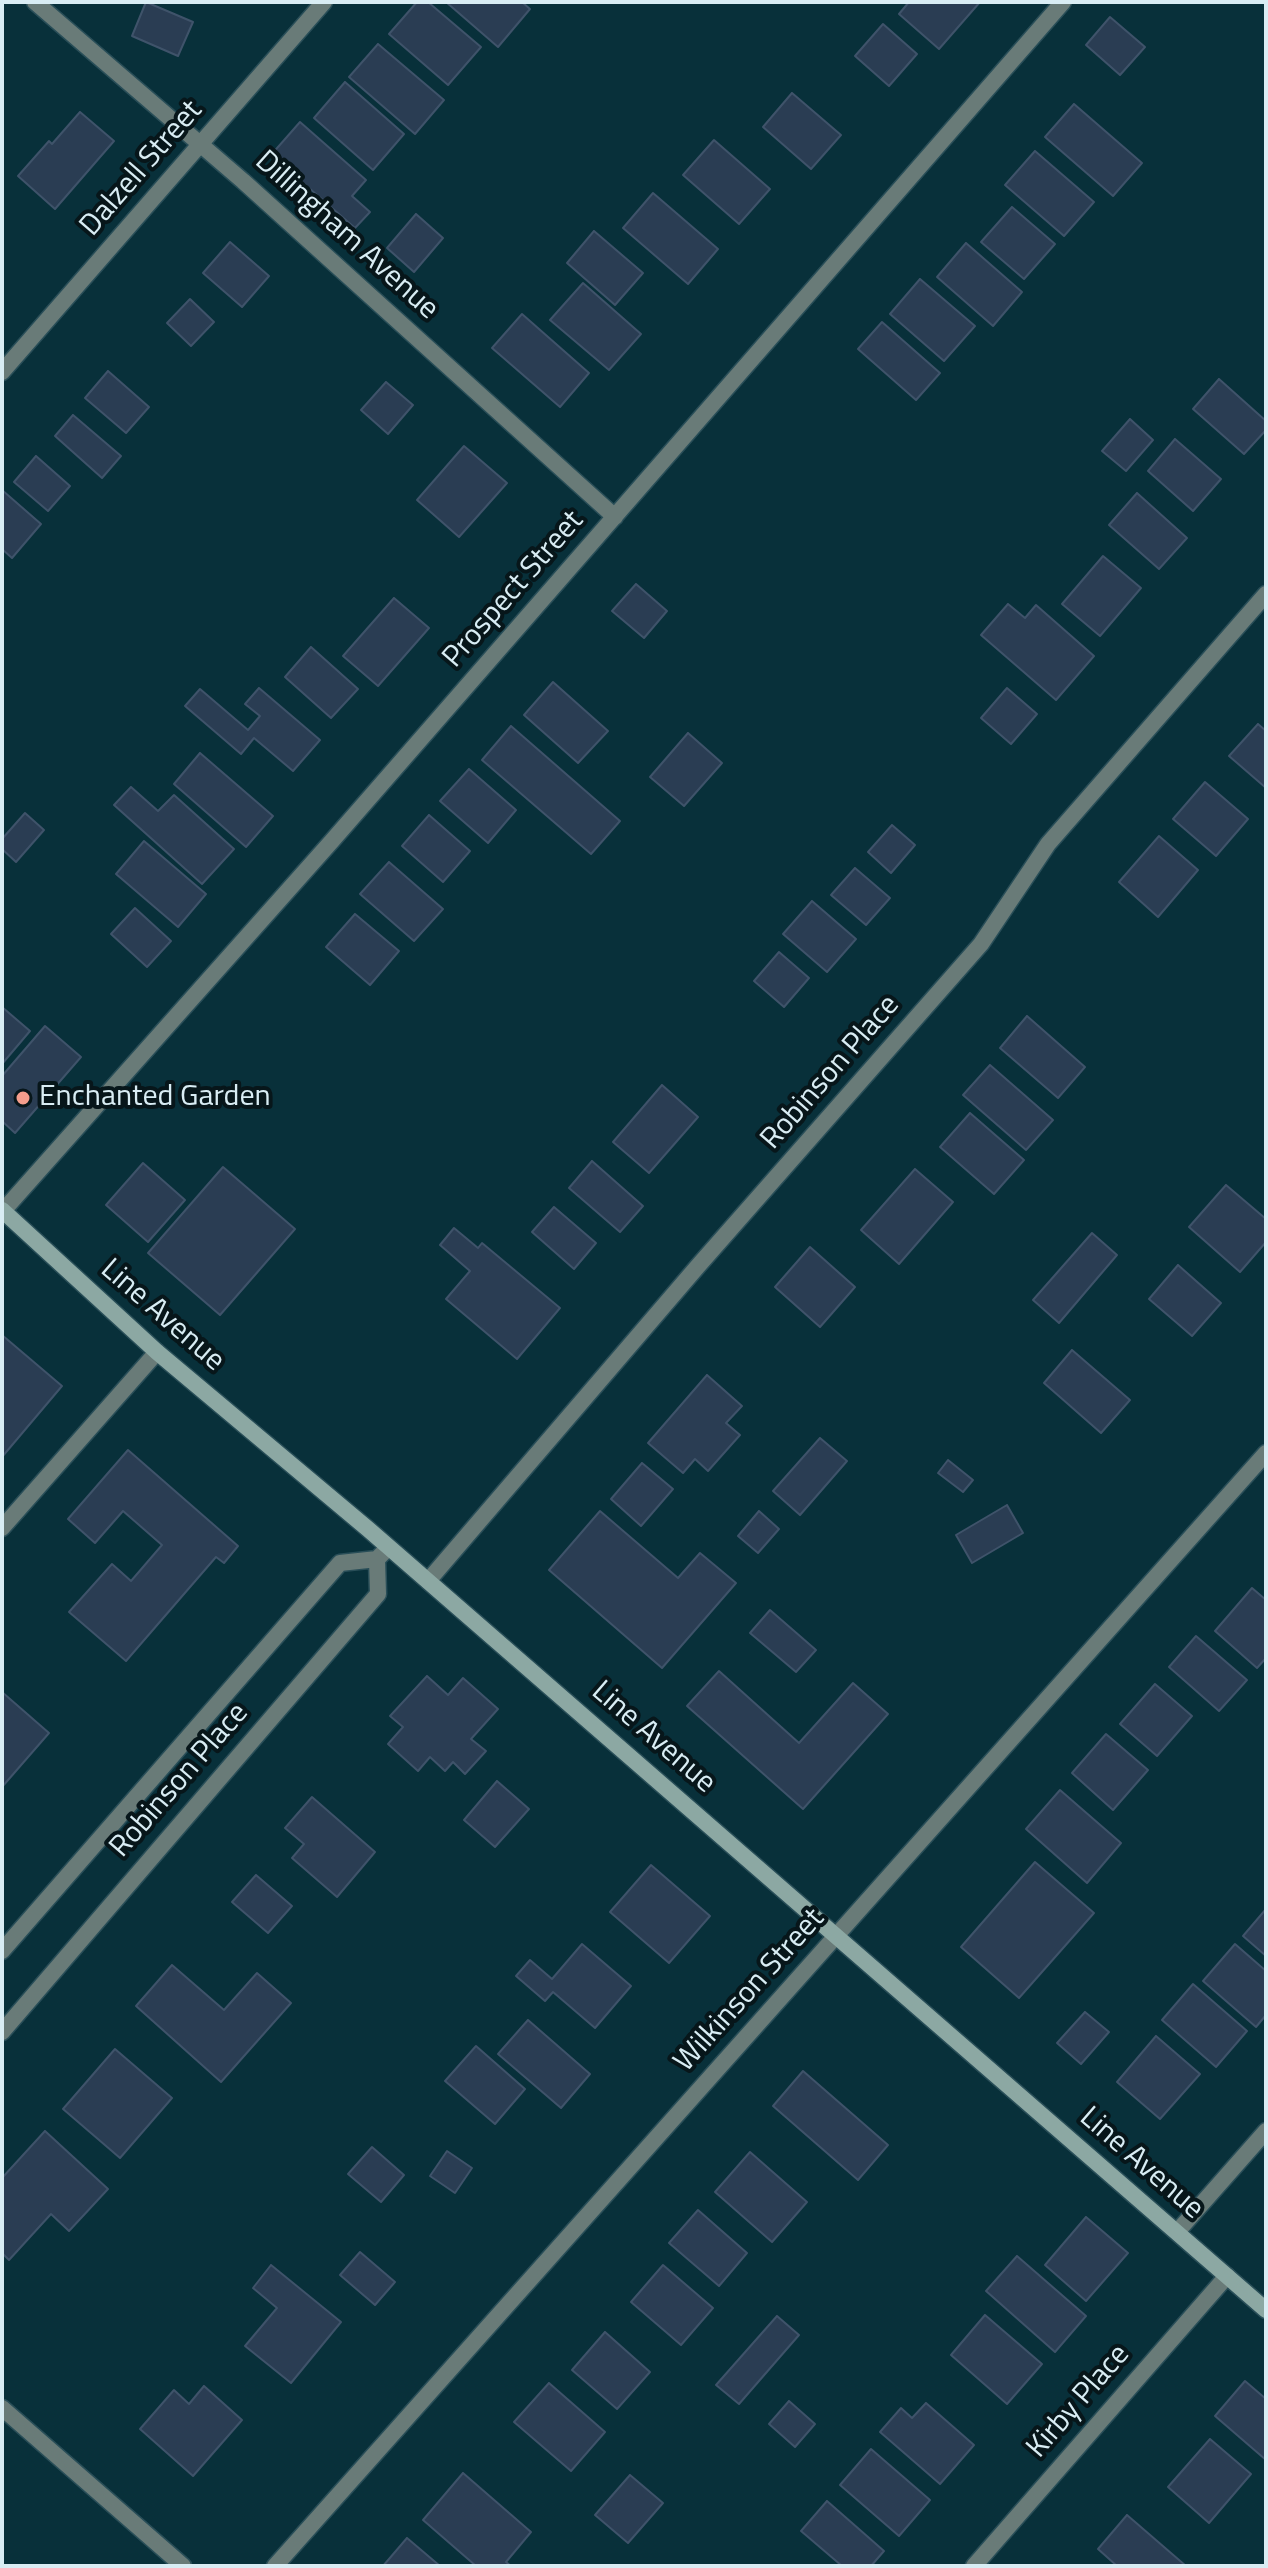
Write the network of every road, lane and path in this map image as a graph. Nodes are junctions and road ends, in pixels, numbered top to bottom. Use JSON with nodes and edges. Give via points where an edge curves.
{"nodes":[{"id":1,"x":35,"y":2,"type":"edge"},
{"id":2,"x":324,"y":2,"type":"edge"},
{"id":3,"x":1063,"y":2,"type":"edge"},
{"id":4,"x":200,"y":145,"type":"junction"},
{"id":5,"x":2,"y":372,"type":"edge"},
{"id":6,"x":615,"y":517,"type":"junction"},
{"id":7,"x":1266,"y":594,"type":"edge"},
{"id":8,"x":2,"y":1211,"type":"edge"},
{"id":9,"x":157,"y":1352,"type":"junction"},
{"id":10,"x":1266,"y":1453,"type":"edge"},
{"id":11,"x":2,"y":1528,"type":"edge"},
{"id":12,"x":383,"y":1553,"type":"junction"},
{"id":13,"x":428,"y":1581,"type":"junction"},
{"id":14,"x":838,"y":1935,"type":"junction"},
{"id":15,"x":2,"y":1951,"type":"edge"},
{"id":16,"x":2,"y":2032,"type":"edge"},
{"id":17,"x":1266,"y":2131,"type":"edge"},
{"id":18,"x":1177,"y":2232,"type":"junction"},
{"id":19,"x":1227,"y":2276,"type":"junction"},
{"id":20,"x":1266,"y":2310,"type":"edge"},
{"id":21,"x":2,"y":2408,"type":"edge"},
{"id":22,"x":183,"y":2566,"type":"edge"},
{"id":23,"x":275,"y":2566,"type":"edge"},
{"id":24,"x":974,"y":2566,"type":"edge"}],
"edges":[{"from":1,"to":4,"type":"street","name":"Dillingham Avenue"},
{"from":2,"to":4,"type":"street","name":"Dalzell Street"},
{"from":3,"to":6,"type":"street","name":"Prospect Street"},
{"from":4,"to":5,"type":"street","name":"Dalzell Street"},
{"from":4,"to":6,"type":"street","name":"Dillingham Avenue"},
{"from":6,"to":8,"type":"street","name":"Prospect Street"},
{"from":7,"to":13,"type":"street","name":"Robinson Place","via":[[1048,844],[981,944]]},
{"from":8,"to":9,"type":"main road","name":"Line Avenue"},
{"from":9,"to":11,"type":"street"},
{"from":9,"to":12,"type":"main road","name":"Line Avenue"},
{"from":10,"to":14,"type":"street","name":"Wilkinson Street"},
{"from":12,"to":13,"type":"main road","name":"Line Avenue"},
{"from":12,"to":15,"type":"street","name":"Robinson Place","via":[[340,1563]]},
{"from":12,"to":16,"type":"street","name":"Robinson Place","via":[[378,1594]]},
{"from":13,"to":14,"type":"main road","name":"Line Avenue"},
{"from":14,"to":18,"type":"main road","name":"Line Avenue"},
{"from":14,"to":23,"type":"street","name":"Wilkinson Street"},
{"from":17,"to":18,"type":"street"},
{"from":18,"to":19,"type":"main road","name":"Line Avenue"},
{"from":19,"to":20,"type":"main road","name":"Line Avenue"},
{"from":19,"to":24,"type":"street","name":"Kirby Place"},
{"from":21,"to":22,"type":"street"}]}
